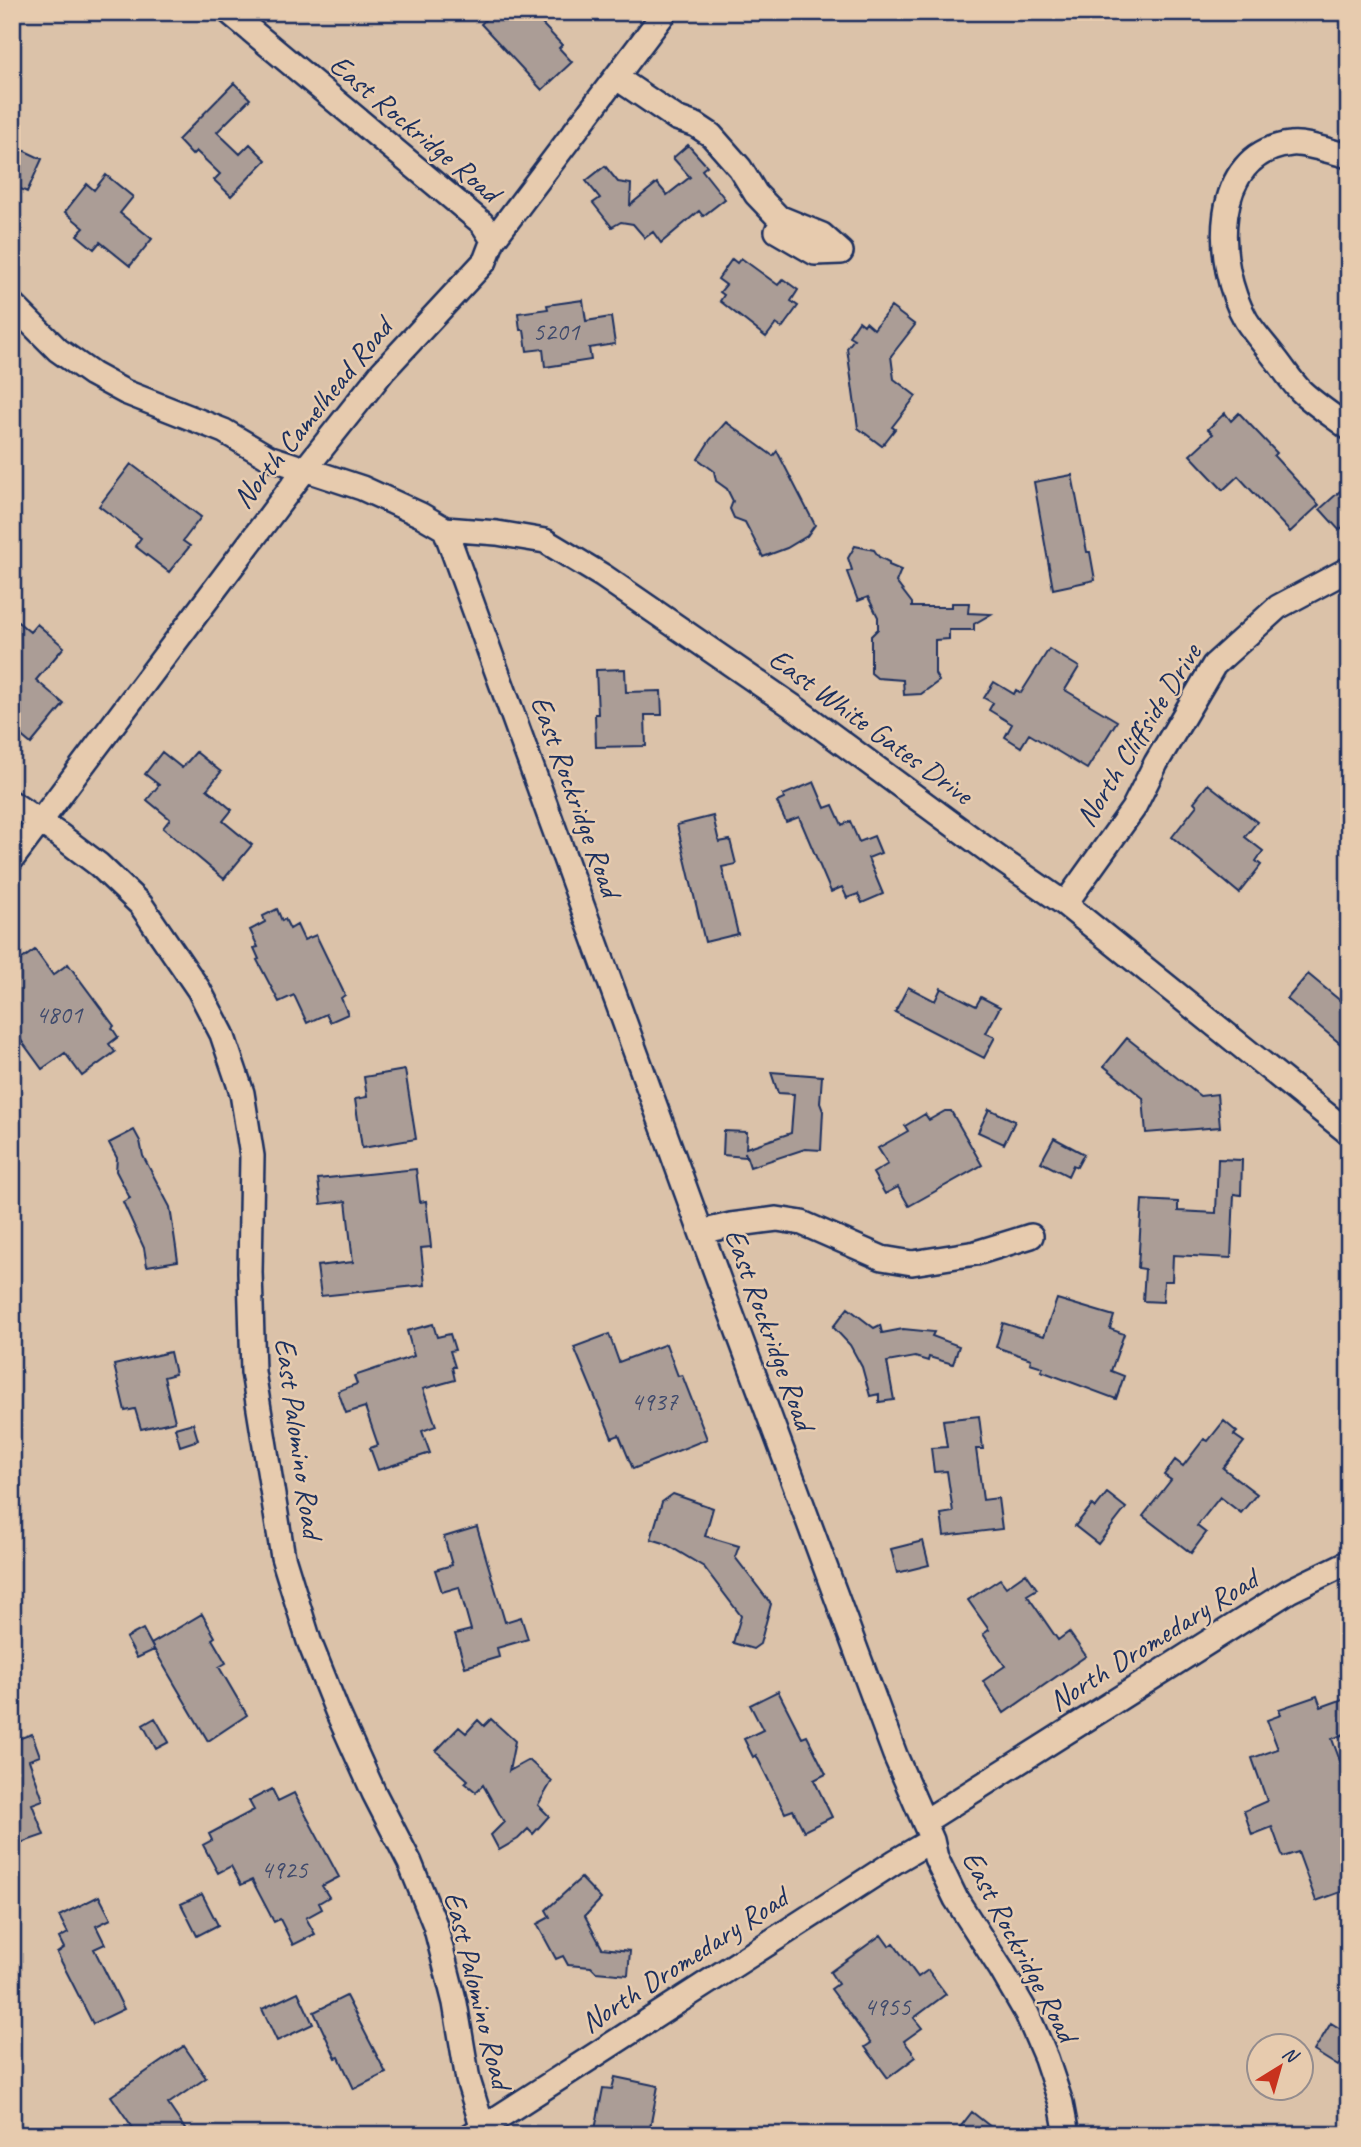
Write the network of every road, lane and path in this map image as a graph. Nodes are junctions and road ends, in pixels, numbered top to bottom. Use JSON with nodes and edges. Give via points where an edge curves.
{"nodes":[{"id":1,"x":229,"y":12,"type":"edge"},
{"id":2,"x":665,"y":12,"type":"edge"},
{"id":3,"x":617,"y":78,"type":"junction"},
{"id":4,"x":676,"y":118,"type":"junction"},
{"id":5,"x":1349,"y":156,"type":"edge"},
{"id":6,"x":493,"y":240,"type":"junction"},
{"id":7,"x":12,"y":304,"type":"edge"},
{"id":8,"x":1349,"y":428,"type":"edge"},
{"id":9,"x":306,"y":468,"type":"junction"},
{"id":10,"x":445,"y":529,"type":"junction"},
{"id":11,"x":1349,"y":569,"type":"edge"},
{"id":12,"x":12,"y":803,"type":"edge"},
{"id":13,"x":40,"y":821,"type":"junction"},
{"id":14,"x":12,"y":859,"type":"edge"},
{"id":15,"x":1065,"y":904,"type":"junction"},
{"id":16,"x":1349,"y":1133,"type":"edge"},
{"id":17,"x":701,"y":1232,"type":"junction"},
{"id":18,"x":1031,"y":1236,"type":"dead end"},
{"id":19,"x":1349,"y":1562,"type":"edge"},
{"id":20,"x":928,"y":1831,"type":"junction"},
{"id":21,"x":479,"y":2133,"type":"edge"},
{"id":22,"x":1067,"y":2135,"type":"edge"}],
"edges":[{"from":1,"to":6,"type":"street","name":"East Rockridge Road","via":[[482,223]]},
{"from":2,"to":3,"type":"street","name":"North Camelhead Road"},
{"from":3,"to":4,"type":"street"},
{"from":3,"to":6,"type":"street","name":"North Camelhead Road"},
{"from":4,"to":4,"type":"street","via":[[718,160],[755,214],[770,227],[816,253],[841,252],[822,235],[778,217],[711,135]]},
{"from":5,"to":8,"type":"street","via":[[1293,144],[1262,151],[1245,165],[1226,208],[1226,256],[1246,320],[1301,391]]},
{"from":6,"to":9,"type":"street","name":"North Camelhead Road","via":[[485,261],[383,371]]},
{"from":7,"to":9,"type":"street","name":"East White Gates Drive","via":[[58,350],[92,374],[223,431],[268,457]]},
{"from":9,"to":10,"type":"street","name":"East White Gates Drive","via":[[362,488]]},
{"from":9,"to":13,"type":"street","name":"North Camelhead Road"},
{"from":10,"to":15,"type":"street","name":"East White Gates Drive","via":[[545,541],[603,576],[795,708]]},
{"from":10,"to":17,"type":"street","name":"East Rockridge Road"},
{"from":11,"to":15,"type":"street","name":"North Cliffside Drive","via":[[1278,607],[1214,665],[1133,809]]},
{"from":12,"to":13,"type":"street","name":"East Palomino Road"},
{"from":13,"to":14,"type":"street","name":"North Camelhead Road"},
{"from":13,"to":21,"type":"street","name":"East Palomino Road","via":[[99,865],[141,905],[199,990],[222,1034],[238,1081],[253,1156],[253,1372],[283,1557],[337,1712],[435,1925]]},
{"from":15,"to":16,"type":"street","name":"East White Gates Drive"},
{"from":17,"to":18,"type":"street","via":[[777,1219],[802,1223],[882,1258],[912,1263],[976,1253]]},
{"from":17,"to":20,"type":"street","name":"East Rockridge Road","via":[[895,1755]]},
{"from":19,"to":20,"type":"street","name":"North Dromedary Road","via":[[1289,1591]]},
{"from":20,"to":21,"type":"street","name":"North Dromedary Road","via":[[895,1861]]},
{"from":20,"to":22,"type":"street","name":"East Rockridge Road","via":[[956,1899],[1027,2014],[1061,2103]]}]}
